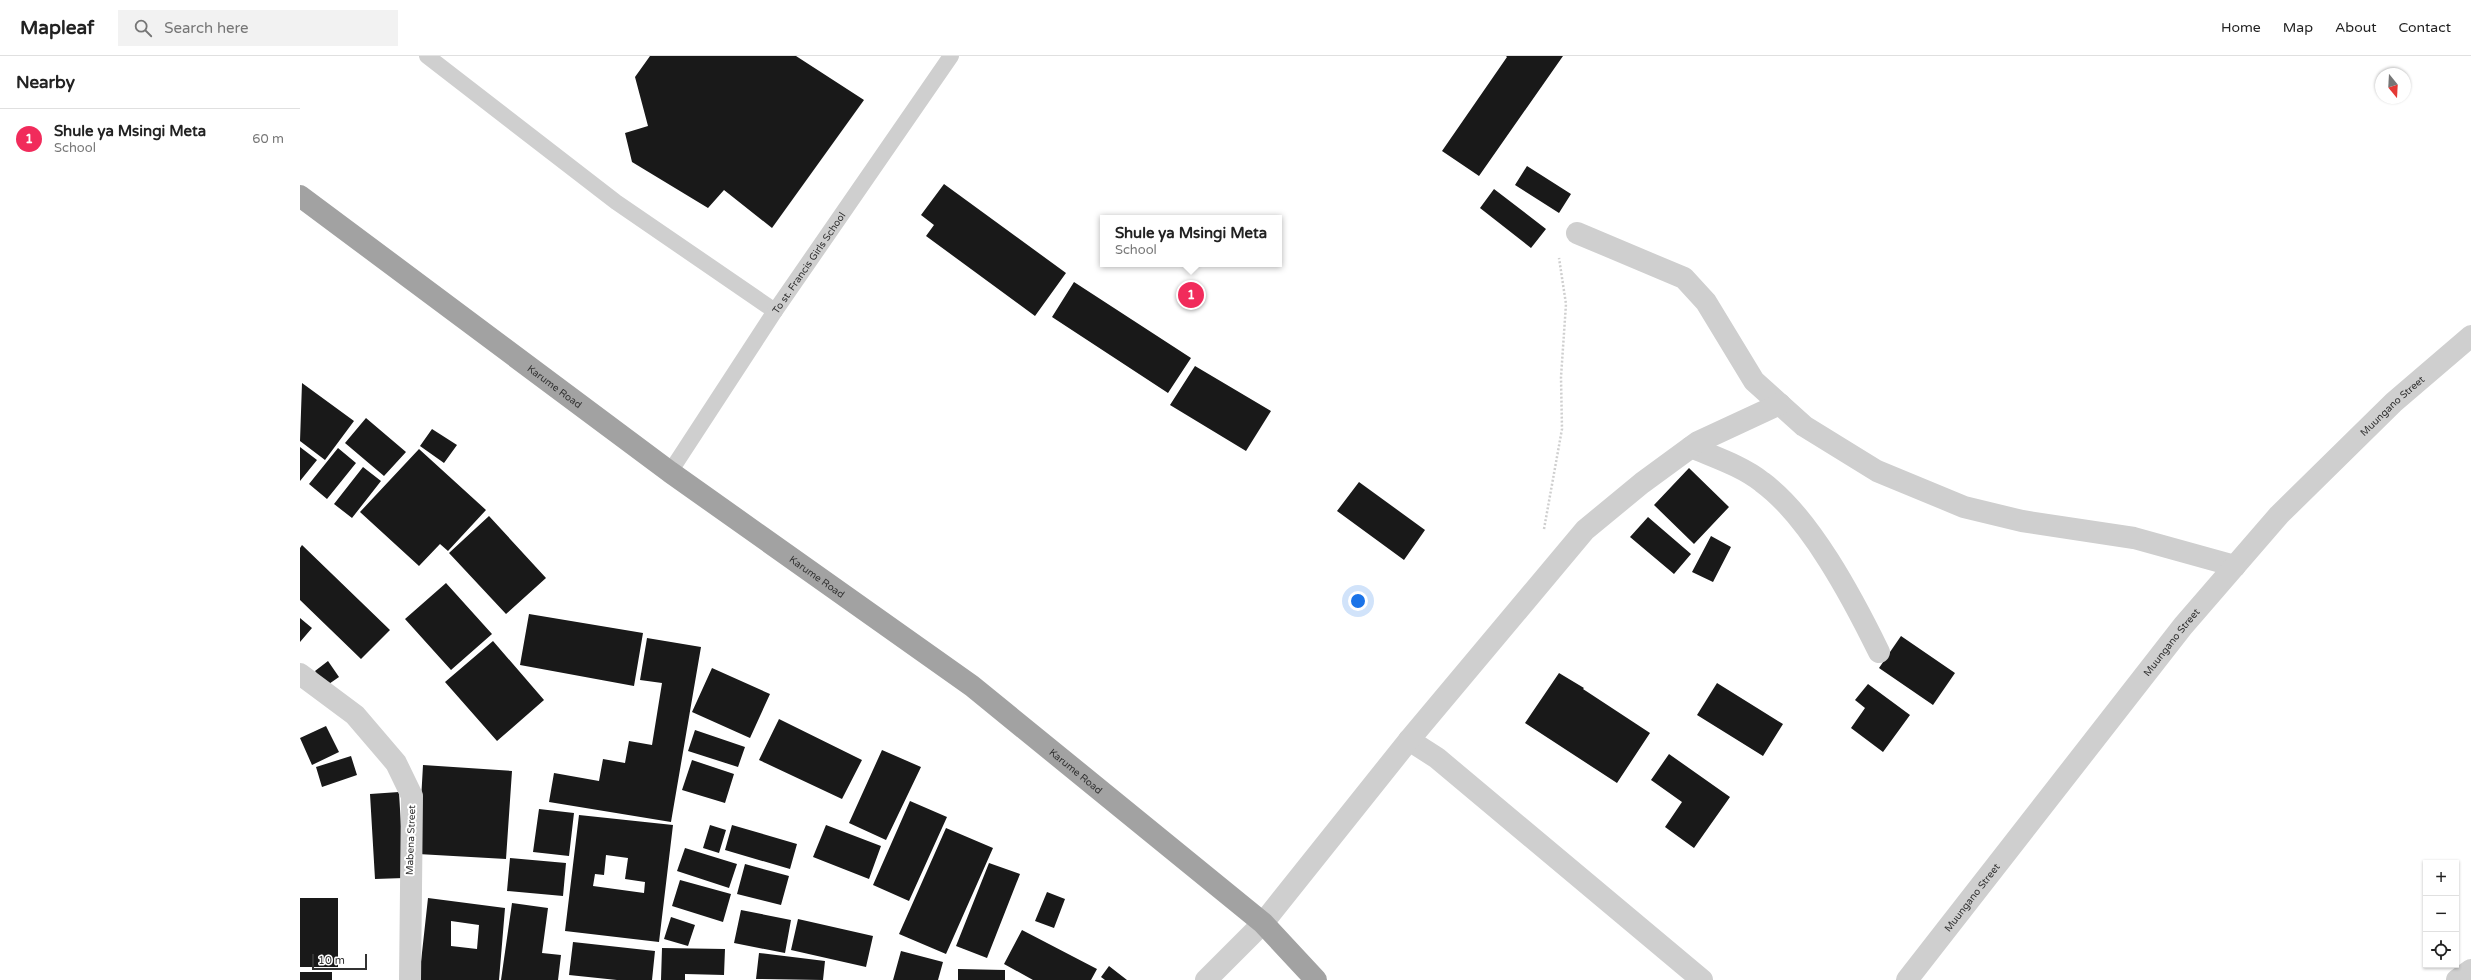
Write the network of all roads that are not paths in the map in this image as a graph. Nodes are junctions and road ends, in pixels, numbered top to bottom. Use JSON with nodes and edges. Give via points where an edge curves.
{"nodes":[{"id":1,"x":427,"y":56,"type":"edge"},
{"id":2,"x":951,"y":56,"type":"edge"},
{"id":3,"x":300,"y":196,"type":"edge"},
{"id":4,"x":1576,"y":233,"type":"dead end"},
{"id":5,"x":775,"y":311,"type":"junction"},
{"id":6,"x":2471,"y":336,"type":"edge"},
{"id":7,"x":1780,"y":404,"type":"junction"},
{"id":8,"x":1691,"y":447,"type":"junction"},
{"id":9,"x":670,"y":472,"type":"junction"},
{"id":10,"x":2235,"y":566,"type":"junction"},
{"id":11,"x":1879,"y":652,"type":"dead end"},
{"id":12,"x":300,"y":674,"type":"edge"},
{"id":13,"x":1409,"y":740,"type":"junction"},
{"id":14,"x":1262,"y":923,"type":"junction"},
{"id":15,"x":2471,"y":970,"type":"edge"},
{"id":16,"x":410,"y":980,"type":"edge"},
{"id":17,"x":1206,"y":980,"type":"edge"},
{"id":18,"x":1316,"y":980,"type":"edge"},
{"id":19,"x":1702,"y":980,"type":"edge"},
{"id":20,"x":1907,"y":980,"type":"edge"},
{"id":21,"x":2457,"y":980,"type":"edge"}],
"edges":[{"from":1,"to":5,"type":"lane","via":[[616,202]]},
{"from":2,"to":5,"type":"lane","name":"To st. Francis Girls School"},
{"from":3,"to":9,"type":"highway","name":"Karume Road"},
{"from":4,"to":7,"type":"street","via":[[1684,278],[1706,302],[1754,381]]},
{"from":5,"to":9,"type":"lane","name":"To st. Francis Girls School"},
{"from":6,"to":10,"type":"street","name":"Muungano Street","via":[[2388,408],[2279,515]]},
{"from":7,"to":8,"type":"street","via":[[1739,421]]},
{"from":7,"to":10,"type":"street","via":[[1804,426],[1877,471],[1964,507],[2022,520],[2134,538]]},
{"from":8,"to":11,"type":"street","via":[[1735,466],[1762,482],[1797,516],[1818,544],[1848,593]]},
{"from":8,"to":13,"type":"street","via":[[1585,530]]},
{"from":9,"to":14,"type":"highway","name":"Karume Road","via":[[972,686]]},
{"from":10,"to":20,"type":"street","name":"Muungano Street","via":[[2178,632]]},
{"from":12,"to":16,"type":"street","name":"Mabena Street","via":[[355,714],[396,763],[412,796]]},
{"from":13,"to":14,"type":"street"},
{"from":13,"to":19,"type":"street","via":[[1438,758]]},
{"from":14,"to":17,"type":"street"},
{"from":14,"to":18,"type":"highway","name":"Karume Road"},
{"from":15,"to":21,"type":"street"}]}
